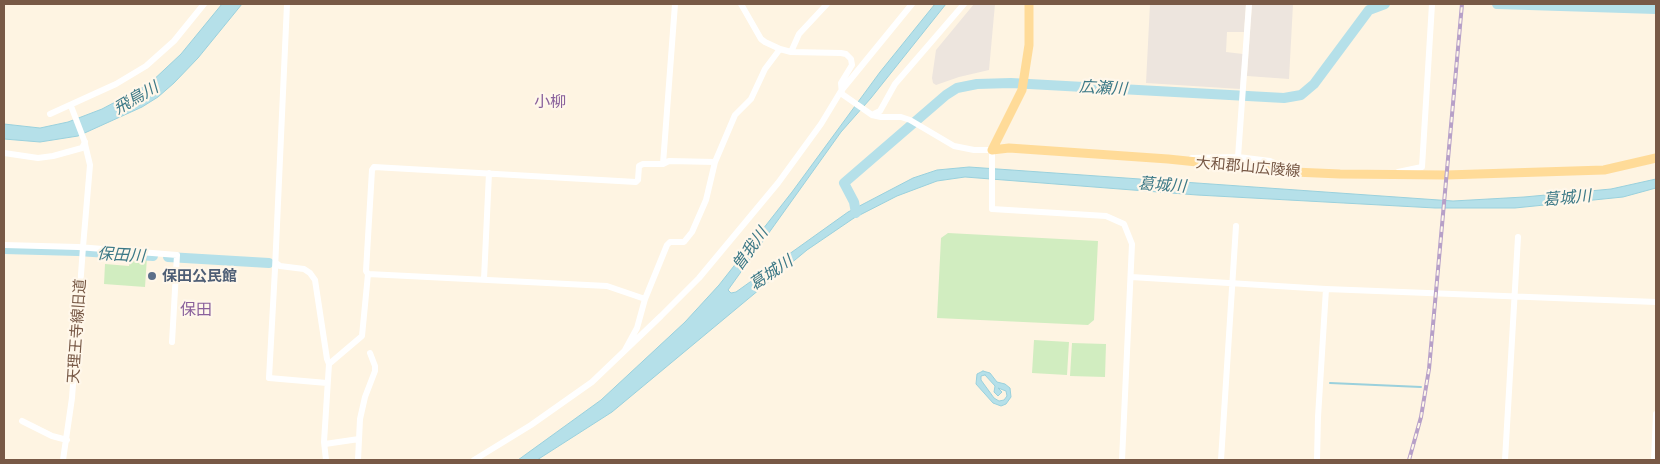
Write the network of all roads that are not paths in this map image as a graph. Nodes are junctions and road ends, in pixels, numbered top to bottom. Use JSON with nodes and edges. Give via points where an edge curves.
{"nodes":[{"id":1,"x":204,"y":4,"type":"edge"},
{"id":2,"x":287,"y":4,"type":"edge"},
{"id":3,"x":675,"y":4,"type":"edge"},
{"id":4,"x":741,"y":4,"type":"edge"},
{"id":5,"x":827,"y":4,"type":"edge"},
{"id":6,"x":912,"y":4,"type":"edge"},
{"id":7,"x":964,"y":4,"type":"edge"},
{"id":8,"x":1029,"y":4,"type":"edge"},
{"id":9,"x":1249,"y":4,"type":"edge"},
{"id":10,"x":1432,"y":5,"type":"edge"},
{"id":11,"x":780,"y":49,"type":"junction"},
{"id":12,"x":791,"y":52,"type":"junction"},
{"id":13,"x":841,"y":93,"type":"junction"},
{"id":14,"x":71,"y":108,"type":"junction"},
{"id":15,"x":50,"y":114,"type":"dead end"},
{"id":16,"x":872,"y":115,"type":"junction"},
{"id":17,"x":84,"y":141,"type":"junction"},
{"id":18,"x":4,"y":152,"type":"edge"},
{"id":19,"x":993,"y":153,"type":"junction"},
{"id":20,"x":1238,"y":157,"type":"junction"},
{"id":21,"x":1656,"y":158,"type":"edge"},
{"id":22,"x":1168,"y":159,"type":"junction"},
{"id":23,"x":715,"y":162,"type":"junction"},
{"id":24,"x":663,"y":164,"type":"junction"},
{"id":25,"x":1294,"y":172,"type":"junction"},
{"id":26,"x":489,"y":173,"type":"junction"},
{"id":27,"x":1382,"y":174,"type":"junction"},
{"id":28,"x":1236,"y":226,"type":"dead end"},
{"id":29,"x":1518,"y":237,"type":"dead end"},
{"id":30,"x":4,"y":245,"type":"edge"},
{"id":31,"x":83,"y":248,"type":"junction"},
{"id":32,"x":276,"y":263,"type":"junction"},
{"id":33,"x":368,"y":274,"type":"junction"},
{"id":34,"x":1131,"y":277,"type":"junction"},
{"id":35,"x":484,"y":280,"type":"junction"},
{"id":36,"x":1232,"y":283,"type":"junction"},
{"id":37,"x":1326,"y":289,"type":"junction"},
{"id":38,"x":1516,"y":296,"type":"junction"},
{"id":39,"x":644,"y":299,"type":"junction"},
{"id":40,"x":1656,"y":302,"type":"edge"},
{"id":41,"x":172,"y":342,"type":"dead end"},
{"id":42,"x":624,"y":351,"type":"junction"},
{"id":43,"x":370,"y":353,"type":"dead end"},
{"id":44,"x":329,"y":364,"type":"junction"},
{"id":45,"x":327,"y":384,"type":"junction"},
{"id":46,"x":1656,"y":414,"type":"edge"},
{"id":47,"x":22,"y":421,"type":"dead end"},
{"id":48,"x":359,"y":439,"type":"junction"},
{"id":49,"x":67,"y":440,"type":"junction"},
{"id":50,"x":325,"y":444,"type":"junction"},
{"id":51,"x":62,"y":460,"type":"edge"},
{"id":52,"x":326,"y":460,"type":"edge"},
{"id":53,"x":358,"y":460,"type":"edge"},
{"id":54,"x":474,"y":460,"type":"edge"},
{"id":55,"x":1122,"y":460,"type":"edge"},
{"id":56,"x":1221,"y":460,"type":"edge"},
{"id":57,"x":1318,"y":460,"type":"edge"},
{"id":58,"x":1505,"y":460,"type":"edge"},
{"id":59,"x":1654,"y":460,"type":"edge"}],
"edges":[{"from":1,"to":14,"type":"street","via":[[174,41],[146,66]]},
{"from":2,"to":32,"type":"street"},
{"from":3,"to":24,"type":"street"},
{"from":4,"to":11,"type":"street","via":[[761,39]]},
{"from":5,"to":12,"type":"street","via":[[799,34]]},
{"from":6,"to":13,"type":"street"},
{"from":7,"to":16,"type":"street","via":[[896,84],[880,111]]},
{"from":8,"to":19,"type":"main road","via":[[1029,45],[1022,90]]},
{"from":9,"to":20,"type":"street"},
{"from":10,"to":27,"type":"street","via":[[1422,167]]},
{"from":11,"to":12,"type":"street"},
{"from":11,"to":23,"type":"street","via":[[765,69],[751,99],[736,115]]},
{"from":12,"to":13,"type":"street","via":[[846,54],[852,65],[841,83]]},
{"from":13,"to":16,"type":"street"},
{"from":13,"to":42,"type":"street","via":[[741,229],[698,278]]},
{"from":14,"to":15,"type":"street"},
{"from":14,"to":17,"type":"street","name":"天理王寺線旧道"},
{"from":16,"to":19,"type":"street","via":[[901,117],[954,146]]},
{"from":17,"to":18,"type":"street","via":[[82,148],[53,156],[38,158]]},
{"from":17,"to":31,"type":"street","name":"天理王寺線旧道","via":[[90,165]]},
{"from":19,"to":22,"type":"main road","name":"大和郡山広陵線","via":[[1009,148]]},
{"from":19,"to":34,"type":"street","via":[[992,209],[1106,216],[1124,224],[1132,244]]},
{"from":20,"to":22,"type":"street"},
{"from":20,"to":25,"type":"street","via":[[1270,161]]},
{"from":21,"to":27,"type":"main road","name":"大和郡山広陵線","via":[[1604,170]]},
{"from":22,"to":25,"type":"main road","name":"大和郡山広陵線"},
{"from":23,"to":24,"type":"street"},
{"from":23,"to":39,"type":"street","via":[[706,200],[692,232],[684,242],[667,245]]},
{"from":24,"to":26,"type":"street","via":[[639,166],[636,182]]},
{"from":25,"to":27,"type":"main road","name":"大和郡山広陵線"},
{"from":26,"to":33,"type":"street","via":[[374,167],[366,261]]},
{"from":26,"to":35,"type":"street"},
{"from":28,"to":36,"type":"street"},
{"from":29,"to":38,"type":"street"},
{"from":30,"to":31,"type":"street"},
{"from":31,"to":41,"type":"street","via":[[177,254]]},
{"from":31,"to":49,"type":"street","name":"天理王寺線旧道"},
{"from":32,"to":44,"type":"street","via":[[304,270],[315,280]]},
{"from":32,"to":45,"type":"street","via":[[269,378]]},
{"from":33,"to":35,"type":"street"},
{"from":33,"to":44,"type":"street","via":[[362,336]]},
{"from":34,"to":36,"type":"street"},
{"from":34,"to":55,"type":"street"},
{"from":35,"to":39,"type":"street","via":[[607,286]]},
{"from":36,"to":37,"type":"street"},
{"from":36,"to":56,"type":"street"},
{"from":37,"to":38,"type":"street"},
{"from":37,"to":57,"type":"street"},
{"from":38,"to":40,"type":"street"},
{"from":38,"to":58,"type":"street"},
{"from":39,"to":42,"type":"street","via":[[637,328]]},
{"from":42,"to":54,"type":"street","via":[[564,403]]},
{"from":43,"to":48,"type":"street","via":[[375,370],[362,409]]},
{"from":44,"to":45,"type":"street"},
{"from":45,"to":50,"type":"street"},
{"from":46,"to":59,"type":"street"},
{"from":47,"to":49,"type":"street"},
{"from":48,"to":50,"type":"street"},
{"from":48,"to":53,"type":"street"},
{"from":49,"to":51,"type":"street","name":"天理王寺線旧道"},
{"from":50,"to":52,"type":"street"}]}
